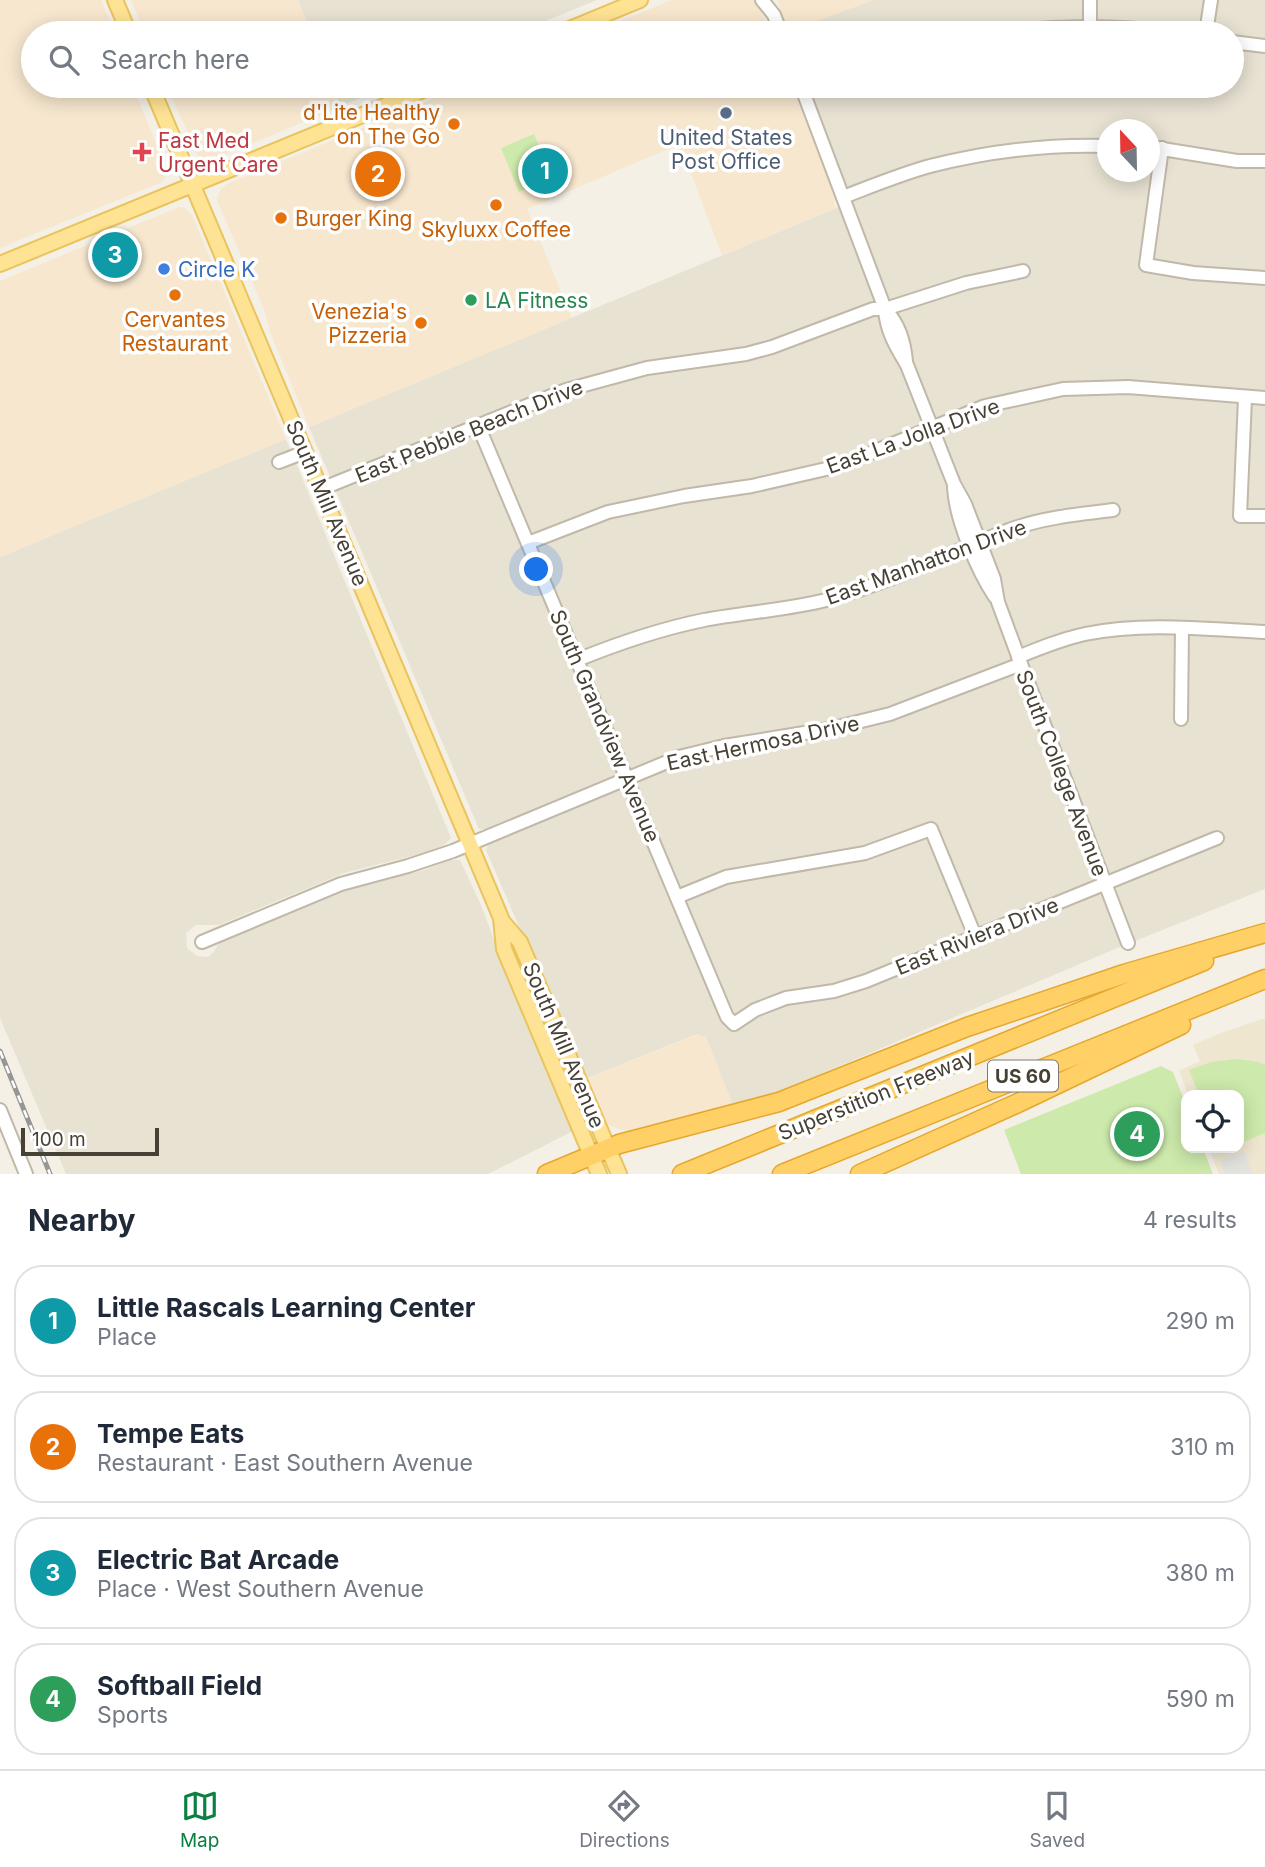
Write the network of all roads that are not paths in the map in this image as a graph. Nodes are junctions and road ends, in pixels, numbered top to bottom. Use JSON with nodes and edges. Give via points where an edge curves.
{"nodes":[{"id":1,"x":116,"y":0,"type":"edge"},
{"id":2,"x":640,"y":0,"type":"edge"},
{"id":3,"x":762,"y":0,"type":"edge"},
{"id":4,"x":773,"y":0,"type":"edge"},
{"id":5,"x":1090,"y":0,"type":"edge"},
{"id":6,"x":1211,"y":0,"type":"edge"},
{"id":7,"x":774,"y":15,"type":"junction"},
{"id":8,"x":124,"y":21,"type":"edge"},
{"id":9,"x":589,"y":21,"type":"edge"},
{"id":10,"x":776,"y":21,"type":"edge"},
{"id":11,"x":1090,"y":21,"type":"edge"},
{"id":12,"x":1208,"y":21,"type":"edge"},
{"id":13,"x":1244,"y":43,"type":"edge"},
{"id":14,"x":1265,"y":46,"type":"edge"},
{"id":15,"x":156,"y":98,"type":"edge"},
{"id":16,"x":404,"y":98,"type":"edge"},
{"id":17,"x":806,"y":98,"type":"edge"},
{"id":18,"x":1097,"y":146,"type":"edge"},
{"id":19,"x":1160,"y":148,"type":"edge"},
{"id":20,"x":1265,"y":161,"type":"edge"},
{"id":21,"x":1153,"y":182,"type":"edge"},
{"id":22,"x":193,"y":185,"type":"junction"},
{"id":23,"x":843,"y":197,"type":"junction"},
{"id":24,"x":0,"y":264,"type":"edge"},
{"id":25,"x":1023,"y":271,"type":"dead end"},
{"id":26,"x":1265,"y":278,"type":"edge"},
{"id":27,"x":885,"y":309,"type":"junction"},
{"id":28,"x":1245,"y":398,"type":"junction"},
{"id":29,"x":1265,"y":398,"type":"edge"},
{"id":30,"x":478,"y":425,"type":"junction"},
{"id":31,"x":931,"y":427,"type":"junction"},
{"id":32,"x":305,"y":452,"type":"junction"},
{"id":33,"x":279,"y":462,"type":"dead end"},
{"id":34,"x":321,"y":489,"type":"junction"},
{"id":35,"x":1113,"y":510,"type":"dead end"},
{"id":36,"x":1265,"y":516,"type":"edge"},
{"id":37,"x":528,"y":543,"type":"junction"},
{"id":38,"x":976,"y":545,"type":"junction"},
{"id":39,"x":1182,"y":628,"type":"junction"},
{"id":40,"x":1265,"y":632,"type":"edge"},
{"id":41,"x":577,"y":660,"type":"junction"},
{"id":42,"x":1019,"y":660,"type":"junction"},
{"id":43,"x":1181,"y":719,"type":"dead end"},
{"id":44,"x":626,"y":779,"type":"junction"},
{"id":45,"x":1217,"y":838,"type":"dead end"},
{"id":46,"x":469,"y":844,"type":"junction"},
{"id":47,"x":1104,"y":884,"type":"junction"},
{"id":48,"x":677,"y":897,"type":"junction"},
{"id":49,"x":1265,"y":935,"type":"edge"},
{"id":50,"x":975,"y":936,"type":"junction"},
{"id":51,"x":202,"y":942,"type":"dead end"},
{"id":52,"x":1128,"y":943,"type":"dead end"},
{"id":53,"x":1265,"y":981,"type":"edge"},
{"id":54,"x":734,"y":1024,"type":"joint"},
{"id":55,"x":0,"y":1110,"type":"edge"},
{"id":56,"x":600,"y":1151,"type":"junction"},
{"id":57,"x":26,"y":1174,"type":"edge"},
{"id":58,"x":547,"y":1174,"type":"edge"},
{"id":59,"x":599,"y":1174,"type":"edge"},
{"id":60,"x":619,"y":1174,"type":"edge"},
{"id":61,"x":682,"y":1174,"type":"edge"},
{"id":62,"x":782,"y":1174,"type":"edge"},
{"id":63,"x":860,"y":1174,"type":"edge"}],
"edges":[{"from":1,"to":8,"type":"main road"},
{"from":2,"to":9,"type":"main road"},
{"from":3,"to":7,"type":"street"},
{"from":4,"to":7,"type":"street"},
{"from":5,"to":11,"type":"street"},
{"from":6,"to":12,"type":"street"},
{"from":7,"to":10,"type":"street"},
{"from":13,"to":14,"type":"street"},
{"from":15,"to":22,"type":"main road","name":"South Mill Avenue"},
{"from":16,"to":22,"type":"main road"},
{"from":17,"to":23,"type":"street","name":"South College Avenue"},
{"from":18,"to":23,"type":"street","via":[[1003,151],[929,166]]},
{"from":19,"to":20,"type":"street","via":[[1237,161]]},
{"from":21,"to":26,"type":"street","via":[[1146,265]]},
{"from":22,"to":24,"type":"main road"},
{"from":22,"to":32,"type":"main road","name":"South Mill Avenue"},
{"from":23,"to":27,"type":"street","name":"South College Avenue"},
{"from":25,"to":27,"type":"street","name":"East Pebble Beach Drive","via":[[966,283]]},
{"from":27,"to":30,"type":"street","name":"East Pebble Beach Drive","via":[[873,309],[746,354],[647,368],[585,384]]},
{"from":27,"to":31,"type":"street","name":"South College Avenue","via":[[895,319]]},
{"from":28,"to":29,"type":"street","name":"East La Jolla Drive"},
{"from":28,"to":31,"type":"street","name":"East La Jolla Drive","via":[[1128,387],[1063,389],[985,406]]},
{"from":28,"to":36,"type":"street","via":[[1240,516]]},
{"from":30,"to":34,"type":"street","name":"East Pebble Beach Drive"},
{"from":30,"to":37,"type":"street","name":"South Grandview Avenue"},
{"from":31,"to":37,"type":"street","name":"East La Jolla Drive","via":[[839,466],[608,512]]},
{"from":31,"to":38,"type":"street","name":"South College Avenue","via":[[954,484],[955,506]]},
{"from":32,"to":33,"type":"street"},
{"from":32,"to":34,"type":"main road","name":"South Mill Avenue"},
{"from":34,"to":46,"type":"main road","name":"South Mill Avenue"},
{"from":35,"to":38,"type":"street","name":"East Manhatton Drive","via":[[1010,529]]},
{"from":37,"to":41,"type":"street","name":"South Grandview Avenue"},
{"from":38,"to":41,"type":"street","name":"East Manhatton Drive","via":[[830,598],[676,626]]},
{"from":38,"to":42,"type":"street","name":"South College Avenue","via":[[984,581],[998,602]]},
{"from":39,"to":40,"type":"street","name":"East Hermosa Drive"},
{"from":39,"to":42,"type":"street","name":"East Hermosa Drive","via":[[1096,632],[1061,640]]},
{"from":39,"to":43,"type":"street"},
{"from":41,"to":44,"type":"street","name":"South Grandview Avenue"},
{"from":42,"to":44,"type":"street","name":"East Hermosa Drive","via":[[890,714],[694,753]]},
{"from":42,"to":47,"type":"street","name":"South College Avenue"},
{"from":44,"to":46,"type":"street","name":"East Hermosa Drive"},
{"from":44,"to":48,"type":"street","name":"South Grandview Avenue"},
{"from":45,"to":47,"type":"street","name":"East Riviera Drive"},
{"from":46,"to":51,"type":"street","name":"East Hermosa Drive","via":[[341,884]]},
{"from":46,"to":56,"type":"main road","name":"South Mill Avenue","via":[[502,921],[504,949]]},
{"from":47,"to":50,"type":"street","name":"East Riviera Drive"},
{"from":47,"to":52,"type":"street","name":"South College Avenue"},
{"from":48,"to":50,"type":"street","via":[[726,877],[865,853],[931,829]]},
{"from":48,"to":54,"type":"street","name":"South Grandview Avenue","via":[[727,1017]]},
{"from":49,"to":56,"type":"highway","via":[[1012,1011],[779,1102]]},
{"from":49,"to":61,"type":"highway","name":"Superstition Freeway","number":"US 60"},
{"from":50,"to":54,"type":"street","name":"East Riviera Drive","via":[[866,981],[786,998]]},
{"from":53,"to":62,"type":"highway","name":"Superstition Freeway","number":"US 60"},
{"from":53,"to":63,"type":"highway"},
{"from":55,"to":57,"type":"street"},
{"from":56,"to":58,"type":"highway"},
{"from":56,"to":59,"type":"main road","name":"South Mill Avenue"},
{"from":56,"to":60,"type":"main road","name":"South Mill Avenue"}]}
